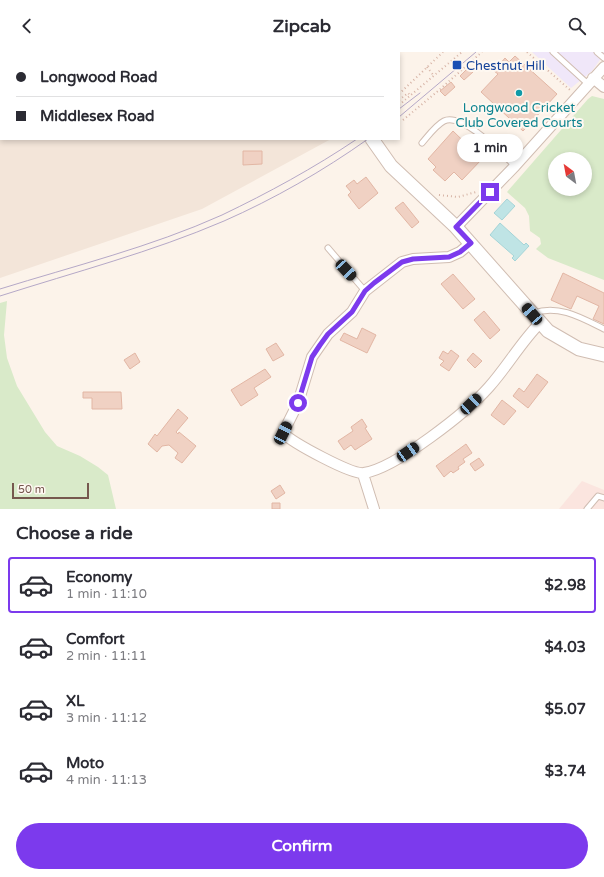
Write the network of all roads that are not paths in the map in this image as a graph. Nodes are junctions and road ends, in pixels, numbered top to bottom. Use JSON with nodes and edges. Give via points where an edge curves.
{"nodes":[{"id":1,"x":553,"y":52,"type":"edge"},
{"id":2,"x":597,"y":52,"type":"edge"},
{"id":3,"x":604,"y":58,"type":"edge"},
{"id":4,"x":604,"y":67,"type":"edge"},
{"id":5,"x":591,"y":81,"type":"junction"},
{"id":6,"x":604,"y":86,"type":"edge"},
{"id":7,"x":422,"y":142,"type":"dead end"},
{"id":8,"x":374,"y":143,"type":"edge"},
{"id":9,"x":515,"y":166,"type":"junction"},
{"id":10,"x":456,"y":227,"type":"junction"},
{"id":11,"x":471,"y":243,"type":"junction"},
{"id":12,"x":328,"y":248,"type":"dead end"},
{"id":13,"x":365,"y":291,"type":"junction"},
{"id":14,"x":536,"y":318,"type":"junction"},
{"id":15,"x":604,"y":329,"type":"edge"},
{"id":16,"x":604,"y":355,"type":"edge"},
{"id":17,"x":363,"y":474,"type":"junction"},
{"id":18,"x":604,"y":498,"type":"edge"},
{"id":19,"x":374,"y":509,"type":"edge"},
{"id":20,"x":587,"y":509,"type":"edge"}],
"edges":[{"from":1,"to":5,"type":"lane"},
{"from":2,"to":3,"type":"lane"},
{"from":4,"to":5,"type":"street"},
{"from":5,"to":6,"type":"street"},
{"from":5,"to":9,"type":"street"},
{"from":7,"to":9,"type":"lane","via":[[443,122],[454,120],[472,129]]},
{"from":8,"to":10,"type":"street","via":[[400,175]]},
{"from":9,"to":10,"type":"street"},
{"from":10,"to":11,"type":"street"},
{"from":11,"to":13,"type":"street","via":[[449,257],[402,262]]},
{"from":11,"to":14,"type":"street"},
{"from":12,"to":13,"type":"lane"},
{"from":13,"to":17,"type":"street","via":[[352,312],[328,334],[312,357],[298,403],[283,433],[308,451]]},
{"from":14,"to":15,"type":"lane","via":[[543,310],[558,310]]},
{"from":14,"to":16,"type":"street","via":[[548,331],[567,343],[579,349]]},
{"from":14,"to":17,"type":"street","via":[[487,389],[463,412],[408,452]]},
{"from":17,"to":19,"type":"street"},
{"from":18,"to":20,"type":"lane","via":[[598,496]]}]}
